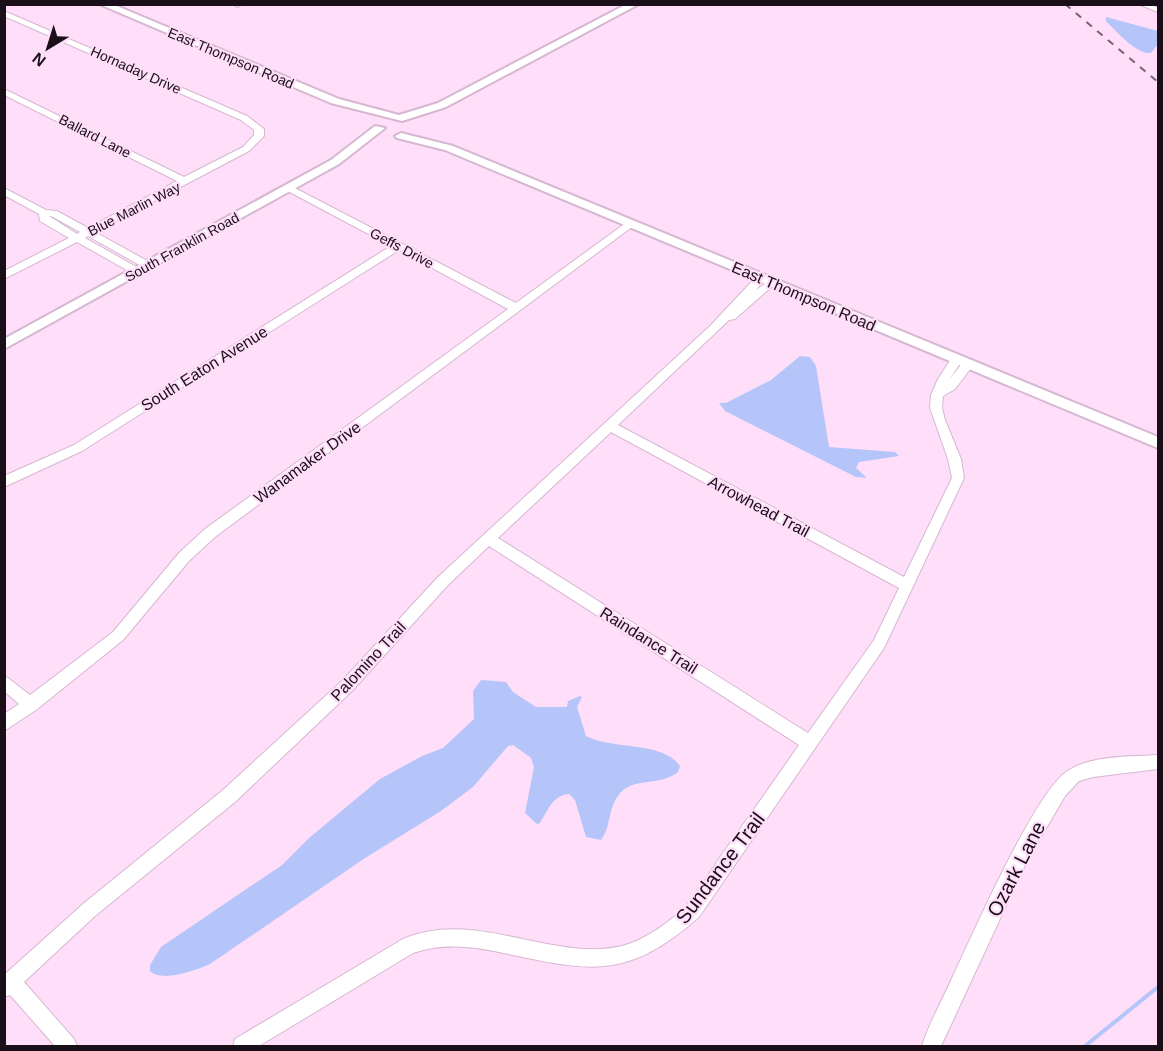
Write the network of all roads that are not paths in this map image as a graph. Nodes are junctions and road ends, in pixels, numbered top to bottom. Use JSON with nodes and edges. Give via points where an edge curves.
{"nodes":[{"id":1,"x":103,"y":4,"type":"edge"},
{"id":2,"x":635,"y":4,"type":"edge"},
{"id":3,"x":1141,"y":4,"type":"edge"},
{"id":4,"x":1158,"y":10,"type":"edge"},
{"id":5,"x":4,"y":13,"type":"edge"},
{"id":6,"x":4,"y":91,"type":"edge"},
{"id":7,"x":442,"y":105,"type":"junction"},
{"id":8,"x":359,"y":109,"type":"junction"},
{"id":9,"x":400,"y":118,"type":"junction"},
{"id":10,"x":416,"y":129,"type":"junction"},
{"id":11,"x":388,"y":134,"type":"junction"},
{"id":12,"x":259,"y":136,"type":"joint"},
{"id":13,"x":449,"y":148,"type":"junction"},
{"id":14,"x":186,"y":182,"type":"junction"},
{"id":15,"x":289,"y":188,"type":"junction"},
{"id":16,"x":4,"y":192,"type":"edge"},
{"id":17,"x":631,"y":224,"type":"junction"},
{"id":18,"x":83,"y":235,"type":"junction"},
{"id":19,"x":398,"y":246,"type":"junction"},
{"id":20,"x":142,"y":268,"type":"junction"},
{"id":21,"x":4,"y":276,"type":"edge"},
{"id":22,"x":766,"y":280,"type":"junction"},
{"id":23,"x":516,"y":309,"type":"junction"},
{"id":24,"x":4,"y":345,"type":"edge"},
{"id":25,"x":963,"y":362,"type":"junction"},
{"id":26,"x":610,"y":426,"type":"junction"},
{"id":27,"x":1158,"y":443,"type":"edge"},
{"id":28,"x":4,"y":482,"type":"edge"},
{"id":29,"x":488,"y":539,"type":"junction"},
{"id":30,"x":908,"y":586,"type":"junction"},
{"id":31,"x":4,"y":681,"type":"edge"},
{"id":32,"x":31,"y":705,"type":"junction"},
{"id":33,"x":4,"y":724,"type":"edge"},
{"id":34,"x":810,"y":742,"type":"junction"},
{"id":35,"x":1158,"y":762,"type":"edge"},
{"id":36,"x":8,"y":985,"type":"edge"},
{"id":37,"x":67,"y":1047,"type":"edge"},
{"id":38,"x":242,"y":1047,"type":"edge"},
{"id":39,"x":931,"y":1047,"type":"edge"}],
"edges":[{"from":1,"to":8,"type":"main road","name":"East Thompson Road"},
{"from":2,"to":7,"type":"main road"},
{"from":3,"to":4,"type":"street"},
{"from":5,"to":12,"type":"street","name":"Hornaday Drive","via":[[244,118],[259,129]]},
{"from":6,"to":14,"type":"street","name":"Ballard Lane"},
{"from":7,"to":9,"type":"main road"},
{"from":7,"to":10,"type":"main road"},
{"from":8,"to":9,"type":"main road","name":"East Thompson Road"},
{"from":8,"to":11,"type":"main road","name":"East Thompson Road"},
{"from":9,"to":10,"type":"main road","name":"East Thompson Road","via":[[414,121]]},
{"from":9,"to":11,"type":"main road"},
{"from":10,"to":11,"type":"main road"},
{"from":10,"to":13,"type":"main road","name":"East Thompson Road"},
{"from":11,"to":13,"type":"main road","name":"East Thompson Road"},
{"from":11,"to":15,"type":"main road","name":"South Franklin Road"},
{"from":12,"to":14,"type":"street","name":"Blue Marlin Way","via":[[246,149]]},
{"from":13,"to":17,"type":"main road","name":"East Thompson Road"},
{"from":14,"to":18,"type":"street","name":"Blue Marlin Way"},
{"from":15,"to":19,"type":"street","name":"Geffs Drive"},
{"from":15,"to":20,"type":"main road","name":"South Franklin Road"},
{"from":16,"to":18,"type":"street","via":[[44,213],[53,213]]},
{"from":17,"to":22,"type":"main road","name":"East Thompson Road"},
{"from":17,"to":23,"type":"street","name":"Wanamaker Drive"},
{"from":18,"to":20,"type":"street"},
{"from":18,"to":21,"type":"street","name":"Blue Marlin Way"},
{"from":19,"to":23,"type":"street","name":"Geffs Drive"},
{"from":19,"to":28,"type":"street","name":"South Eaton Avenue","via":[[78,448]]},
{"from":20,"to":24,"type":"main road","name":"South Franklin Road"},
{"from":22,"to":25,"type":"main road","name":"East Thompson Road"},
{"from":22,"to":26,"type":"street","name":"Palomino Trail","via":[[749,304],[714,329]]},
{"from":23,"to":32,"type":"street","name":"Wanamaker Drive","via":[[210,533],[184,557],[118,636]]},
{"from":25,"to":27,"type":"main road","name":"East Thompson Road"},
{"from":25,"to":30,"type":"street","name":"Sundance Trail","via":[[951,386],[938,394],[934,407],[956,462],[958,478]]},
{"from":26,"to":29,"type":"street","name":"Palomino Trail"},
{"from":26,"to":30,"type":"street","name":"Arrowhead Trail"},
{"from":29,"to":34,"type":"street","name":"Raindance Trail"},
{"from":29,"to":36,"type":"street","name":"Palomino Trail","via":[[435,589],[347,687],[229,796],[89,910]]},
{"from":30,"to":34,"type":"street","name":"Sundance Trail","via":[[879,644]]},
{"from":31,"to":32,"type":"street"},
{"from":32,"to":33,"type":"street","name":"Wanamaker Drive"},
{"from":34,"to":38,"type":"street","name":"Sundance Trail","via":[[693,911],[669,935],[620,957],[585,960],[459,936],[431,937],[410,945]]},
{"from":35,"to":39,"type":"street","name":"Ozark Lane","via":[[1089,770],[1071,777],[1055,792],[999,900]]},
{"from":36,"to":37,"type":"street"}]}
